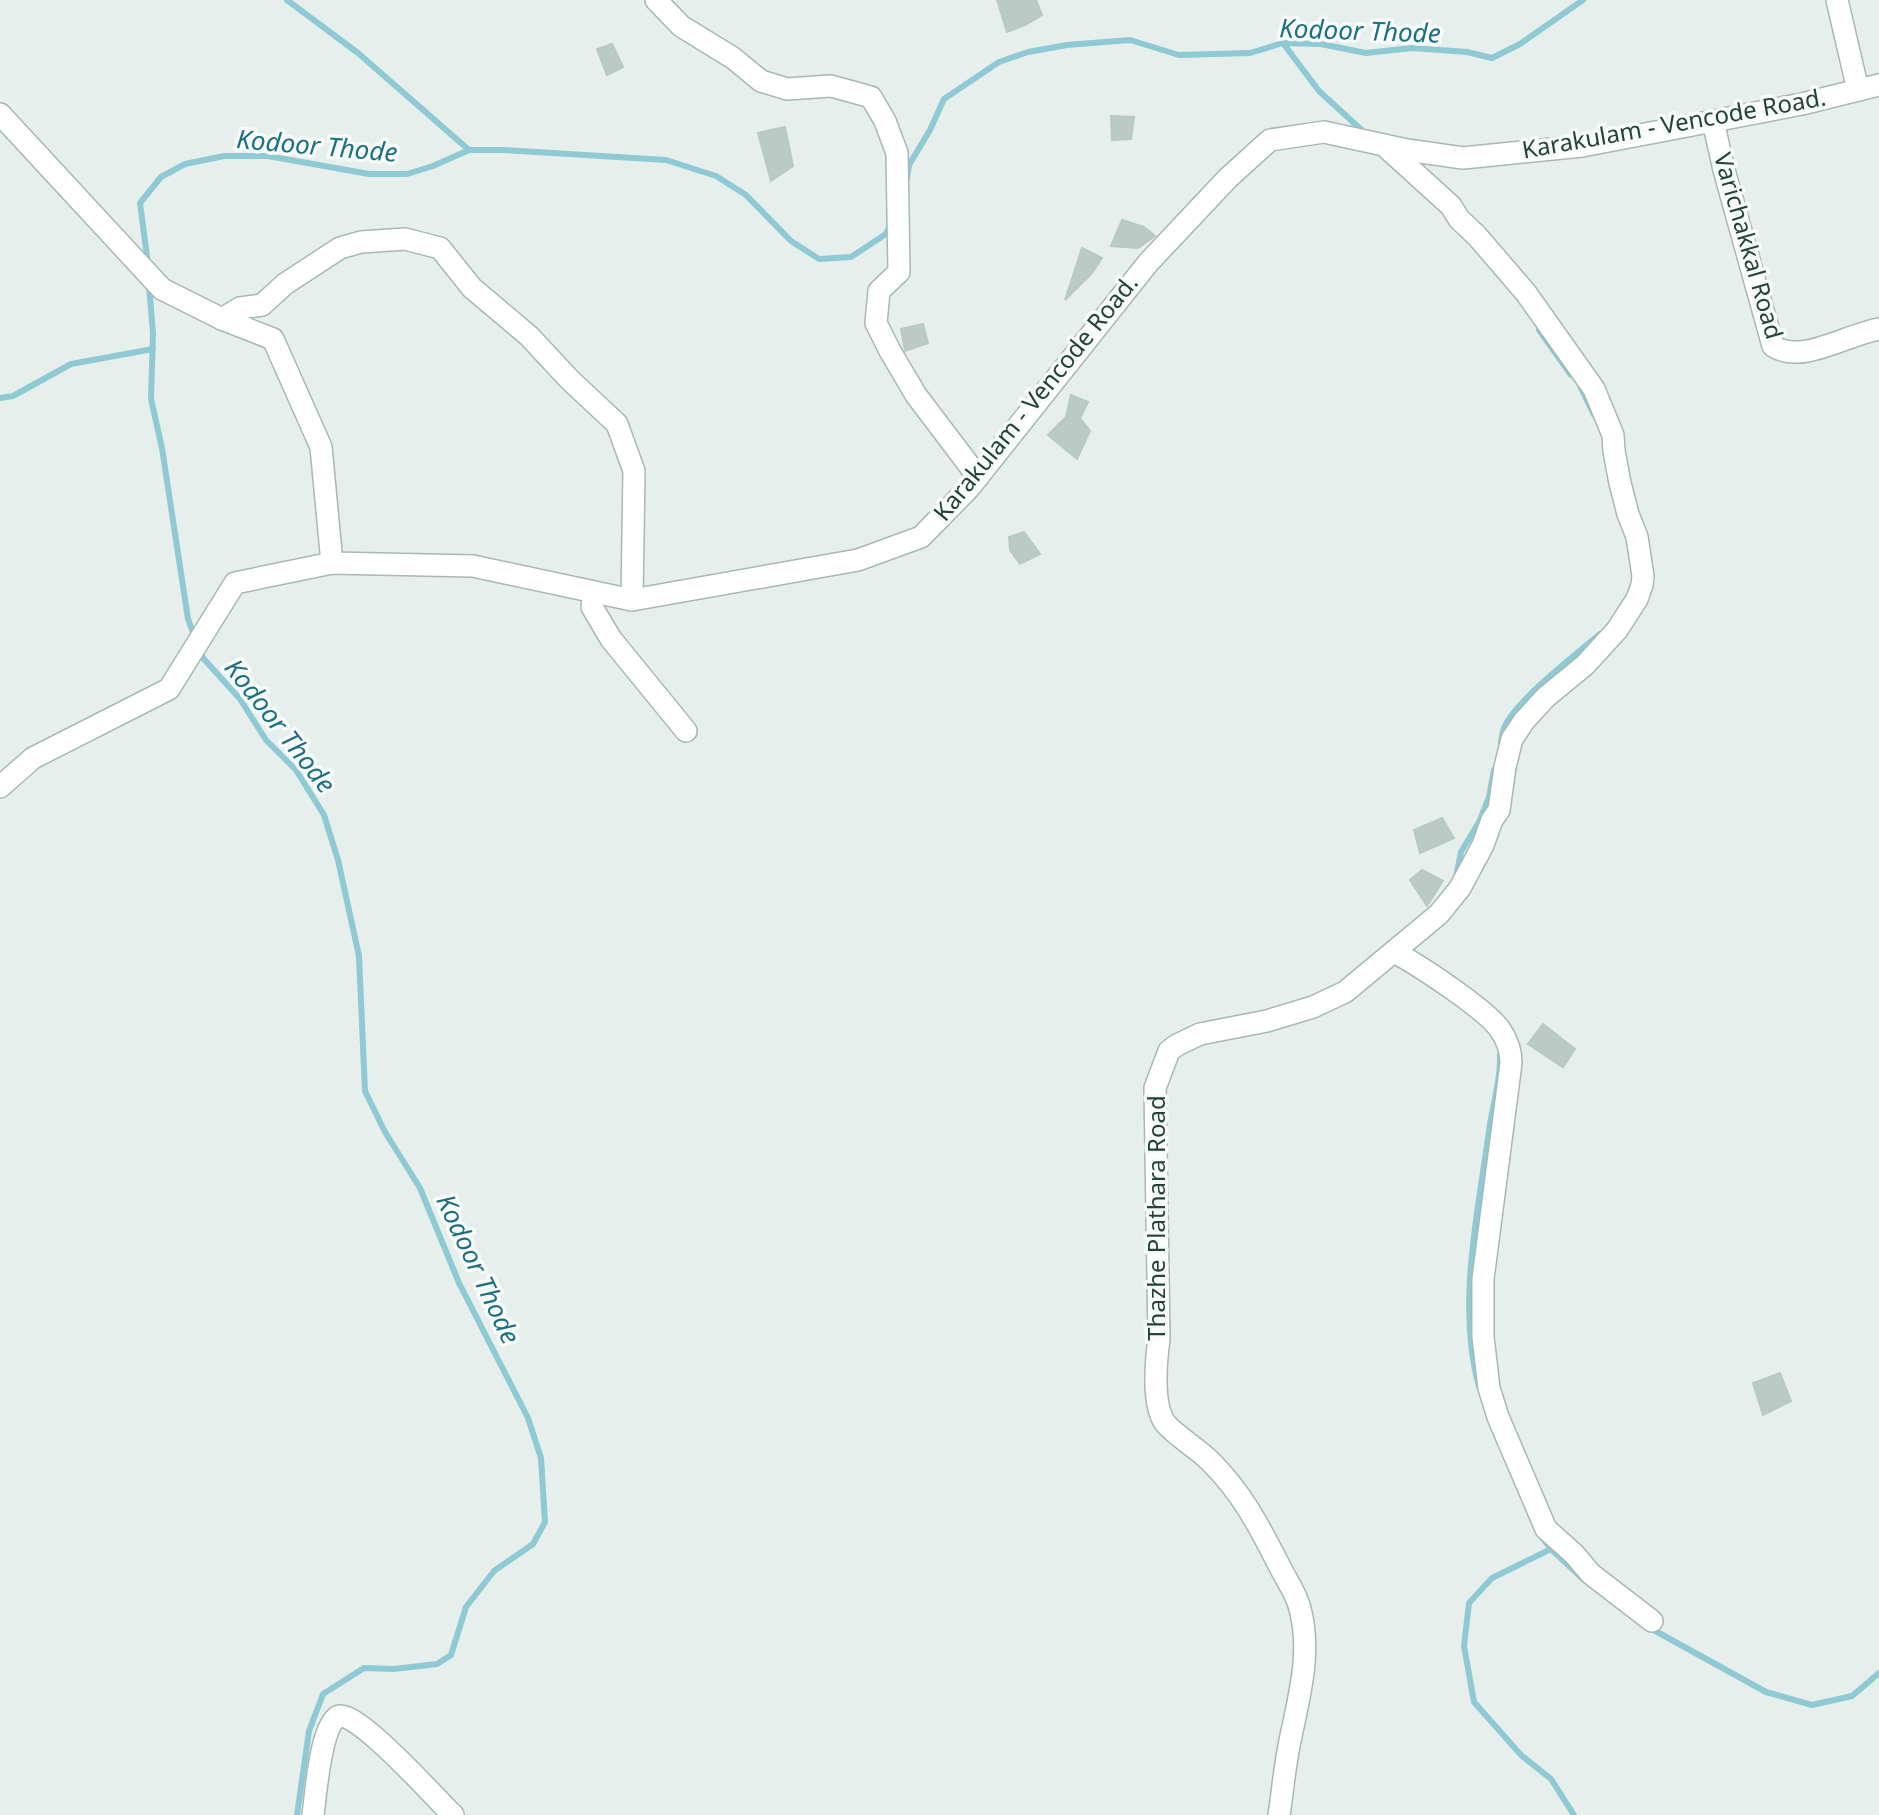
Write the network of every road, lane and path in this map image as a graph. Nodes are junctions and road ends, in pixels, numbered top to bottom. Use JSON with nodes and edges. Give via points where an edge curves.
{"nodes":[{"id":1,"x":656,"y":0,"type":"edge"},
{"id":2,"x":1837,"y":0,"type":"edge"},
{"id":3,"x":1869,"y":88,"type":"edge"},
{"id":4,"x":0,"y":114,"type":"edge"},
{"id":5,"x":1713,"y":121,"type":"junction"},
{"id":6,"x":1375,"y":144,"type":"junction"},
{"id":7,"x":222,"y":319,"type":"junction"},
{"id":8,"x":1879,"y":329,"type":"edge"},
{"id":9,"x":978,"y":477,"type":"junction"},
{"id":10,"x":332,"y":563,"type":"junction"},
{"id":11,"x":594,"y":593,"type":"junction"},
{"id":12,"x":632,"y":600,"type":"junction"},
{"id":13,"x":686,"y":731,"type":"dead end"},
{"id":14,"x":0,"y":787,"type":"edge"},
{"id":15,"x":1394,"y":952,"type":"junction"},
{"id":16,"x":1652,"y":1622,"type":"dead end"},
{"id":17,"x":313,"y":1815,"type":"edge"},
{"id":18,"x":453,"y":1815,"type":"edge"},
{"id":19,"x":1279,"y":1815,"type":"edge"}],
"edges":[{"from":1,"to":9,"type":"street","via":[[681,26],[761,81],[787,89],[831,86],[871,97],[897,153],[899,232],[899,272],[879,291],[876,323],[916,395]]},
{"from":2,"to":3,"type":"street"},
{"from":3,"to":5,"type":"street","name":"Karakulam - Vencode Road."},
{"from":4,"to":7,"type":"street","via":[[162,289]]},
{"from":5,"to":6,"type":"street","name":"Karakulam - Vencode Road.","via":[[1582,146],[1463,158]]},
{"from":5,"to":8,"type":"street","name":"Varichakkal Road","via":[[1773,346],[1784,353],[1812,351]]},
{"from":6,"to":9,"type":"street","name":"Karakulam - Vencode Road.","via":[[1324,132],[1270,140],[1148,263]]},
{"from":6,"to":15,"type":"street","name":"Thazhe Plathara Road","via":[[1451,206],[1526,293],[1594,389],[1613,435],[1643,576],[1637,599],[1617,630],[1546,697],[1513,739],[1499,810],[1455,897]]},
{"from":7,"to":10,"type":"street","via":[[273,339],[321,447]]},
{"from":7,"to":12,"type":"street","via":[[240,308],[262,305],[340,248],[405,239],[440,248],[472,288],[529,336],[617,424],[634,471]]},
{"from":9,"to":12,"type":"street","name":"Karakulam - Vencode Road.","via":[[921,537],[858,560]]},
{"from":10,"to":11,"type":"street","name":"Karakulam - Vencode Road.","via":[[473,566]]},
{"from":10,"to":14,"type":"street","name":"Karakulam - Vencode Road.","via":[[235,583],[169,689],[33,758]]},
{"from":11,"to":12,"type":"street","name":"Karakulam - Vencode Road."},
{"from":11,"to":13,"type":"street","via":[[592,607],[611,639]]},
{"from":15,"to":16,"type":"street","via":[[1492,1021],[1511,1052],[1483,1279],[1489,1388],[1546,1529],[1591,1574]]},
{"from":15,"to":19,"type":"street","name":"Thazhe Plathara Road","via":[[1345,992],[1313,1007],[1189,1038],[1169,1051],[1155,1088],[1159,1339],[1154,1372],[1160,1408],[1164,1422],[1209,1461],[1243,1500],[1299,1604],[1305,1655]]},
{"from":17,"to":18,"type":"street","via":[[321,1749],[331,1723],[343,1715],[379,1740]]}]}
